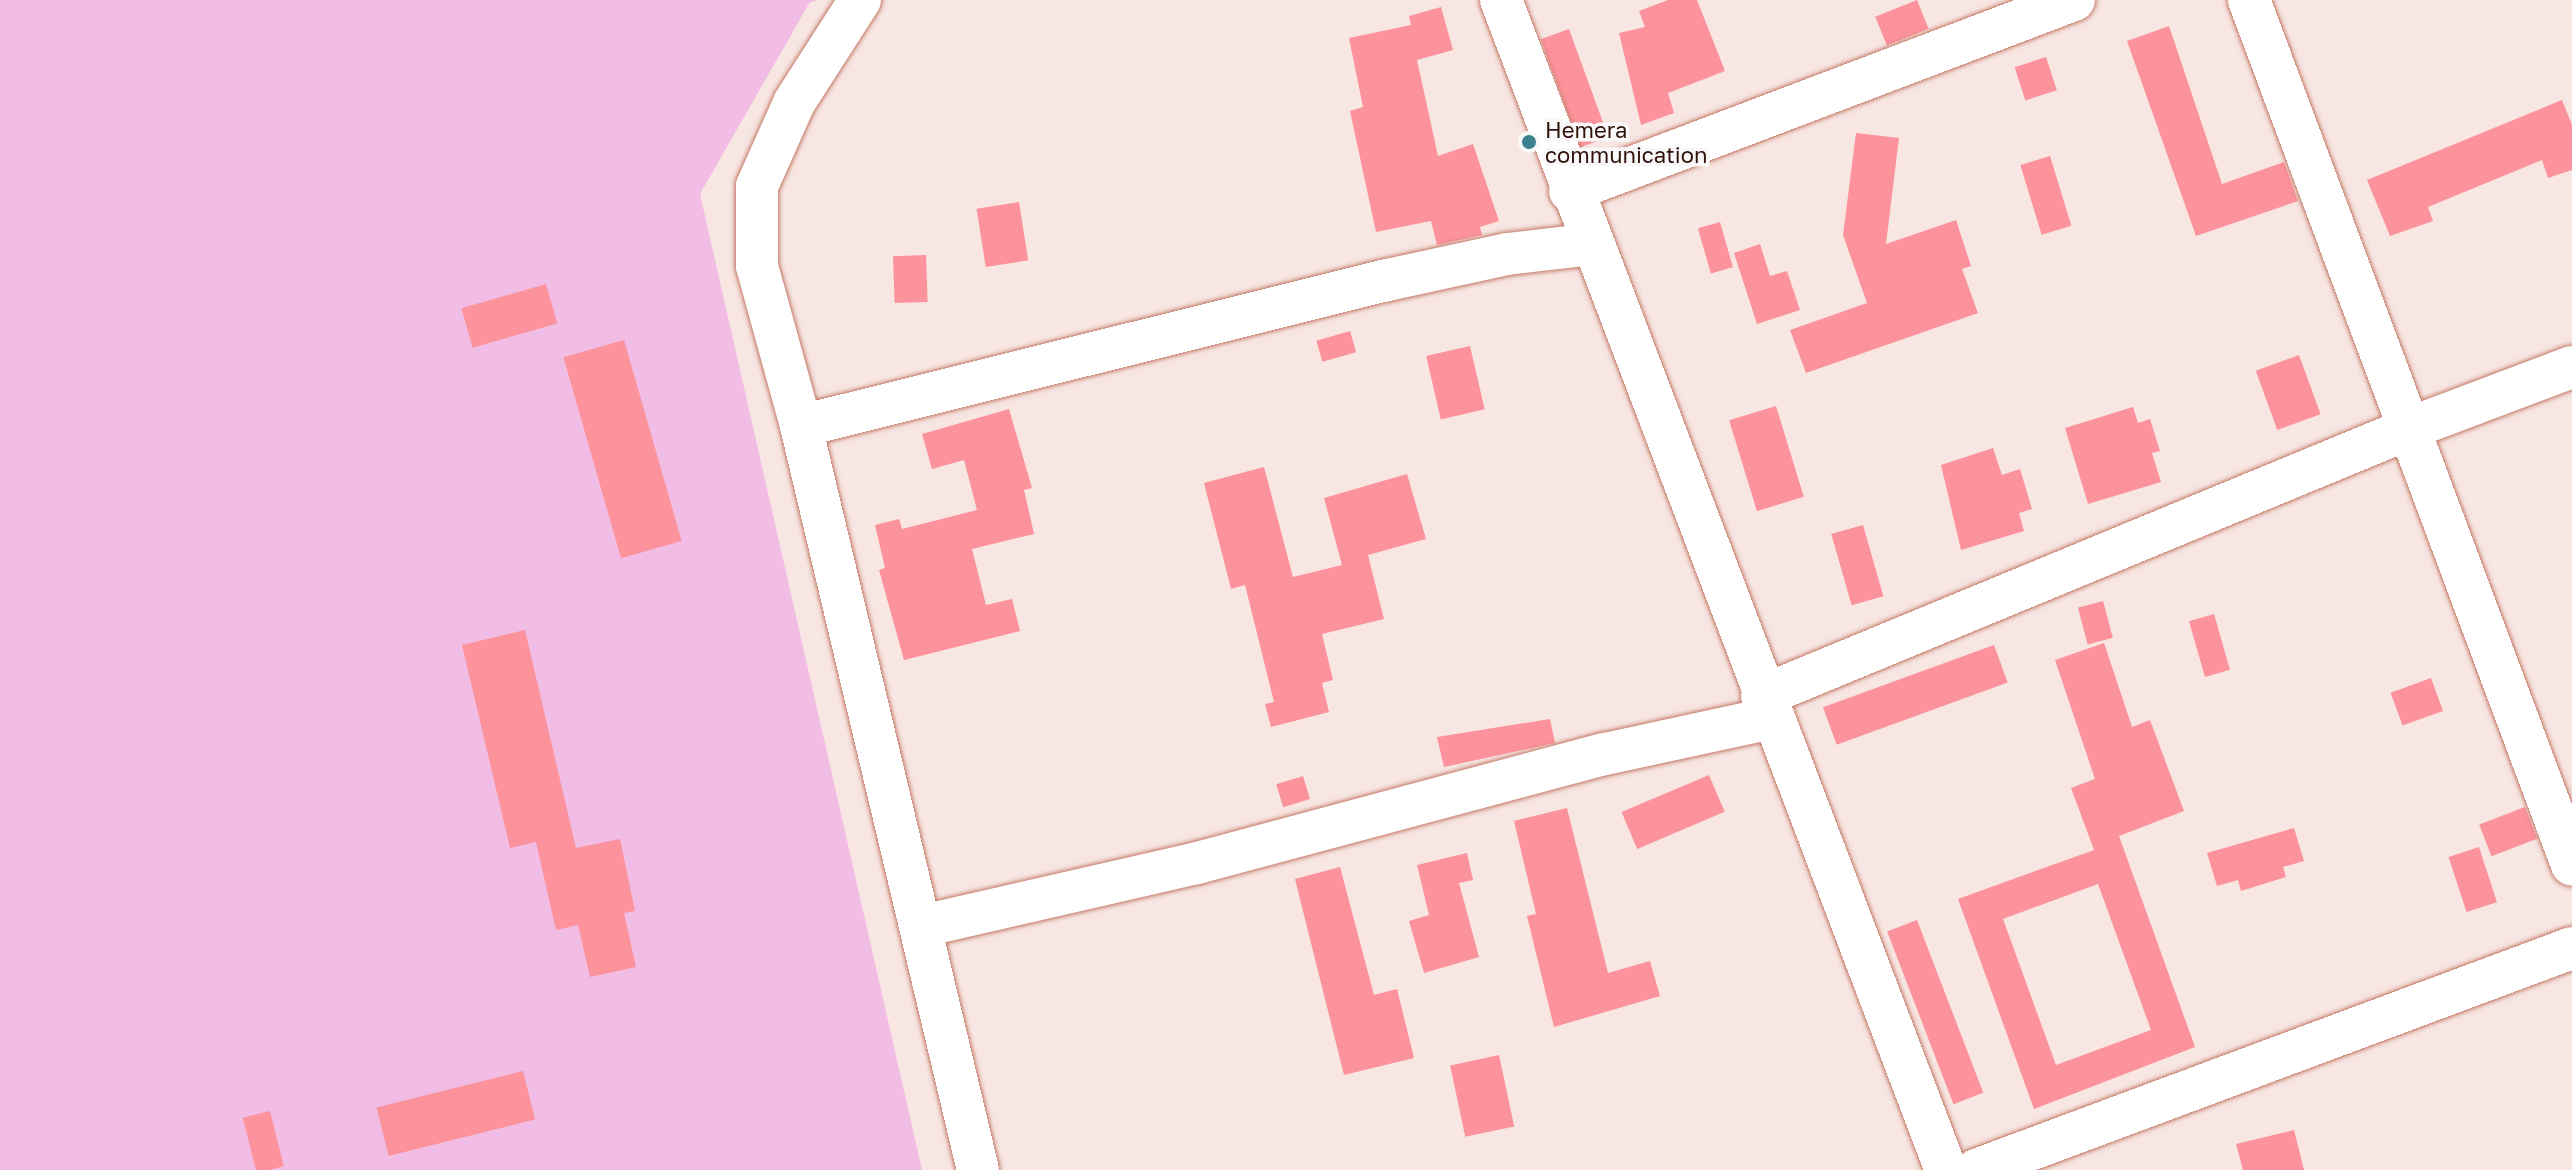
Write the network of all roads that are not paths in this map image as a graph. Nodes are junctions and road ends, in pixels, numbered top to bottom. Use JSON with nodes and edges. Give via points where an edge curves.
{"nodes":[{"id":1,"x":860,"y":0,"type":"edge"},
{"id":2,"x":1501,"y":0,"type":"edge"},
{"id":3,"x":2074,"y":0,"type":"edge"},
{"id":4,"x":2249,"y":0,"type":"edge"},
{"id":5,"x":1570,"y":191,"type":"junction"},
{"id":6,"x":1593,"y":244,"type":"junction"},
{"id":7,"x":2572,"y":367,"type":"edge"},
{"id":8,"x":801,"y":426,"type":"junction"},
{"id":9,"x":2413,"y":427,"type":"junction"},
{"id":10,"x":1767,"y":707,"type":"junction"},
{"id":11,"x":2572,"y":865,"type":"edge"},
{"id":12,"x":922,"y":926,"type":"junction"},
{"id":13,"x":2572,"y":948,"type":"edge"},
{"id":14,"x":978,"y":1170,"type":"edge"},
{"id":15,"x":1946,"y":1170,"type":"edge"},
{"id":16,"x":1976,"y":1170,"type":"edge"}],
"edges":[{"from":1,"to":8,"type":"street","via":[[794,103],[757,186],[757,266]]},
{"from":2,"to":5,"type":"street"},
{"from":3,"to":5,"type":"street"},
{"from":4,"to":9,"type":"street"},
{"from":5,"to":6,"type":"street"},
{"from":6,"to":8,"type":"street","via":[[1507,254],[1383,281]]},
{"from":6,"to":10,"type":"street"},
{"from":7,"to":9,"type":"street"},
{"from":8,"to":12,"type":"street"},
{"from":9,"to":10,"type":"street"},
{"from":9,"to":11,"type":"street"},
{"from":10,"to":12,"type":"street","via":[[1197,863]]},
{"from":10,"to":15,"type":"street"},
{"from":12,"to":14,"type":"street"},
{"from":13,"to":16,"type":"street"}]}
